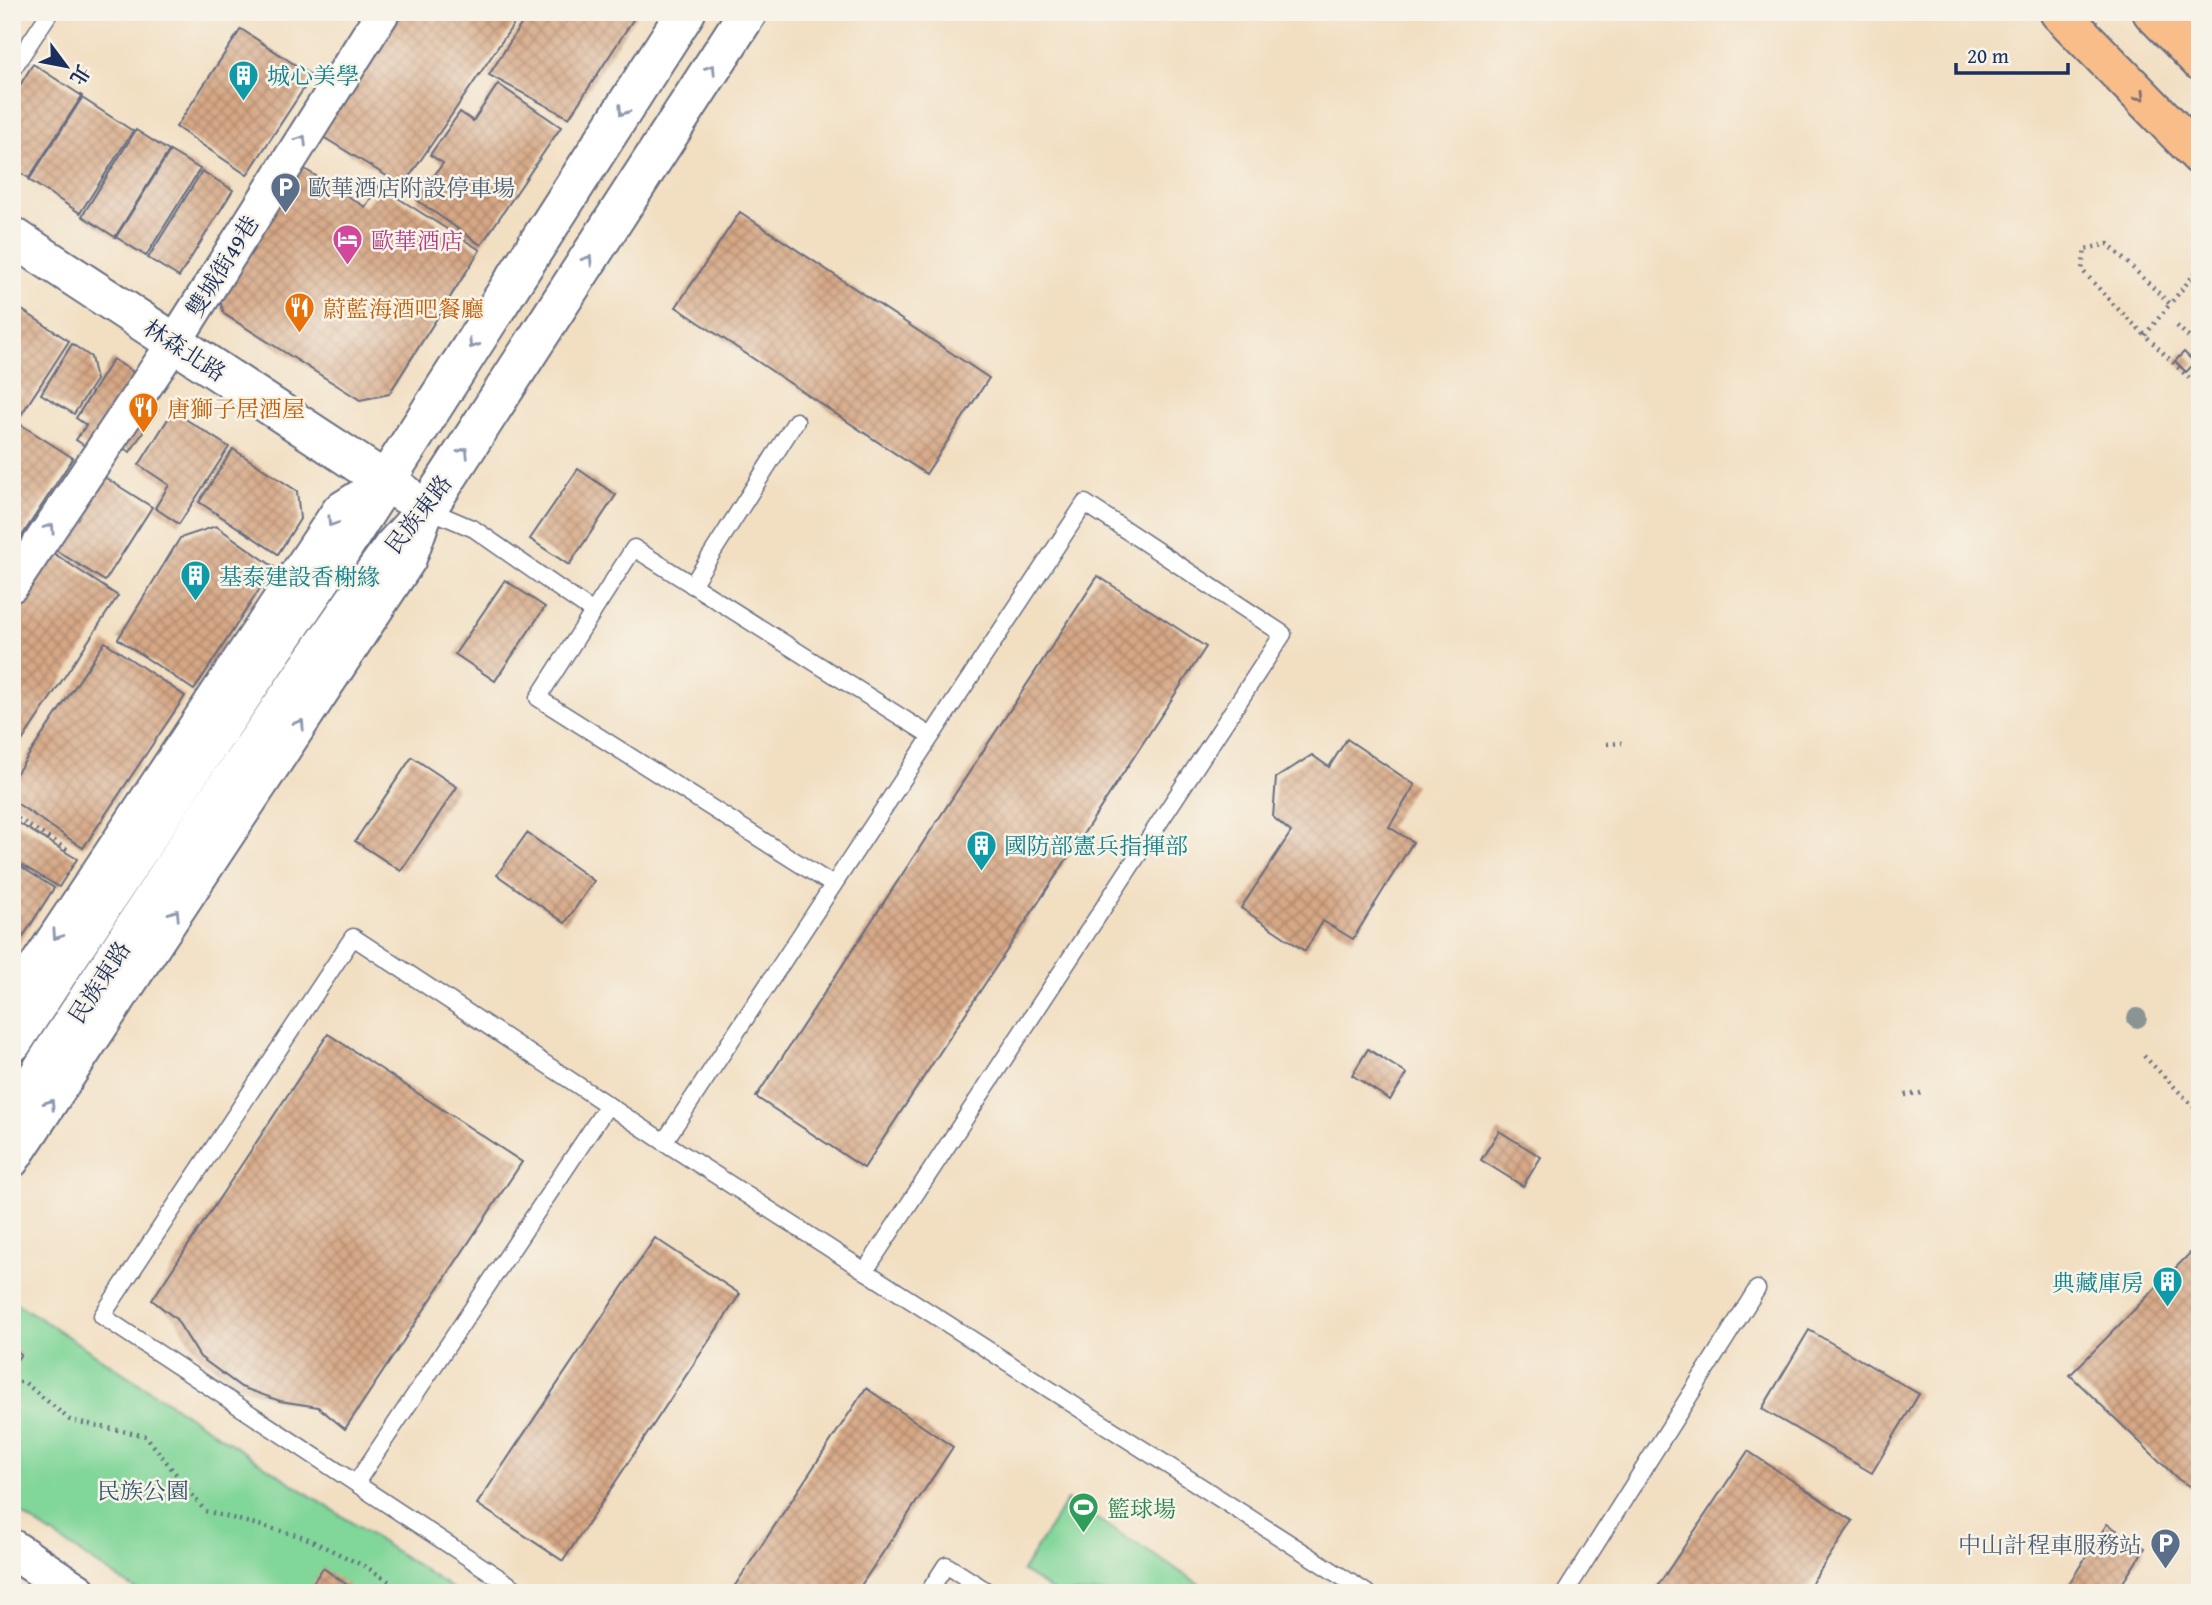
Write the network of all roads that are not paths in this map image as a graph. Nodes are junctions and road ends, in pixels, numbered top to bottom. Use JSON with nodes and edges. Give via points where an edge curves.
{"nodes":[{"id":1,"x":50,"y":12,"type":"edge"},
{"id":2,"x":383,"y":12,"type":"edge"},
{"id":3,"x":686,"y":12,"type":"edge"},
{"id":4,"x":748,"y":12,"type":"edge"},
{"id":5,"x":2059,"y":12,"type":"edge"},
{"id":6,"x":2152,"y":12,"type":"edge"},
{"id":7,"x":2200,"y":61,"type":"edge"},
{"id":8,"x":12,"y":70,"type":"edge"},
{"id":9,"x":2200,"y":156,"type":"edge"},
{"id":10,"x":12,"y":236,"type":"edge"},
{"id":11,"x":174,"y":343,"type":"junction"},
{"id":12,"x":796,"y":421,"type":"dead end"},
{"id":13,"x":385,"y":481,"type":"junction"},
{"id":14,"x":427,"y":509,"type":"junction"},
{"id":15,"x":12,"y":585,"type":"edge"},
{"id":16,"x":692,"y":585,"type":"junction"},
{"id":17,"x":593,"y":612,"type":"junction"},
{"id":18,"x":931,"y":736,"type":"junction"},
{"id":19,"x":833,"y":885,"type":"junction"},
{"id":20,"x":12,"y":1002,"type":"edge"},
{"id":21,"x":12,"y":1044,"type":"edge"},
{"id":22,"x":608,"y":1105,"type":"junction"},
{"id":23,"x":12,"y":1116,"type":"edge"},
{"id":24,"x":664,"y":1142,"type":"junction"},
{"id":25,"x":12,"y":1161,"type":"edge"},
{"id":26,"x":866,"y":1271,"type":"junction"},
{"id":27,"x":1757,"y":1289,"type":"dead end"},
{"id":28,"x":356,"y":1483,"type":"junction"},
{"id":29,"x":12,"y":1549,"type":"edge"},
{"id":30,"x":78,"y":1593,"type":"edge"},
{"id":31,"x":522,"y":1593,"type":"edge"},
{"id":32,"x":928,"y":1593,"type":"edge"},
{"id":33,"x":990,"y":1593,"type":"edge"},
{"id":34,"x":1367,"y":1593,"type":"edge"},
{"id":35,"x":1565,"y":1593,"type":"edge"}],
"edges":[{"from":1,"to":8,"type":"lane"},
{"from":11,"to":2,"type":"street","name":"雙城街49巷","one_way":true},
{"from":3,"to":13,"type":"street","name":"民族東路","one_way":true},
{"from":14,"to":4,"type":"street","name":"民族東路","one_way":true},
{"from":5,"to":9,"type":"main road","one_way":true},
{"from":6,"to":7,"type":"main road"},
{"from":10,"to":11,"type":"street","name":"林森北路"},
{"from":11,"to":13,"type":"street","name":"林森北路"},
{"from":15,"to":11,"type":"street","name":"雙城街49巷","one_way":true},
{"from":12,"to":16,"type":"lane"},
{"from":13,"to":14,"type":"street","name":"林森北路"},
{"from":13,"to":20,"type":"street","one_way":true,"via":[[339,510]]},
{"from":13,"to":21,"type":"street","name":"民族東路"},
{"from":14,"to":17,"type":"lane","via":[[474,529]]},
{"from":14,"to":23,"type":"street","name":"民族東路","via":[[392,548],[210,810]]},
{"from":25,"to":14,"type":"street","one_way":true,"via":[[409,560]]},
{"from":16,"to":17,"type":"lane","via":[[634,548]]},
{"from":16,"to":18,"type":"lane"},
{"from":17,"to":19,"type":"lane","via":[[538,698]]},
{"from":18,"to":19,"type":"lane"},
{"from":18,"to":26,"type":"lane","via":[[1086,503],[1283,634]]},
{"from":19,"to":24,"type":"lane"},
{"from":22,"to":24,"type":"lane"},
{"from":22,"to":28,"type":"lane"},
{"from":22,"to":28,"type":"lane","via":[[353,937],[102,1316]]},
{"from":24,"to":26,"type":"lane"},
{"from":26,"to":34,"type":"lane"},
{"from":27,"to":35,"type":"lane"},
{"from":28,"to":31,"type":"lane"},
{"from":29,"to":30,"type":"street"},
{"from":32,"to":33,"type":"lane","via":[[946,1565]]}]}
